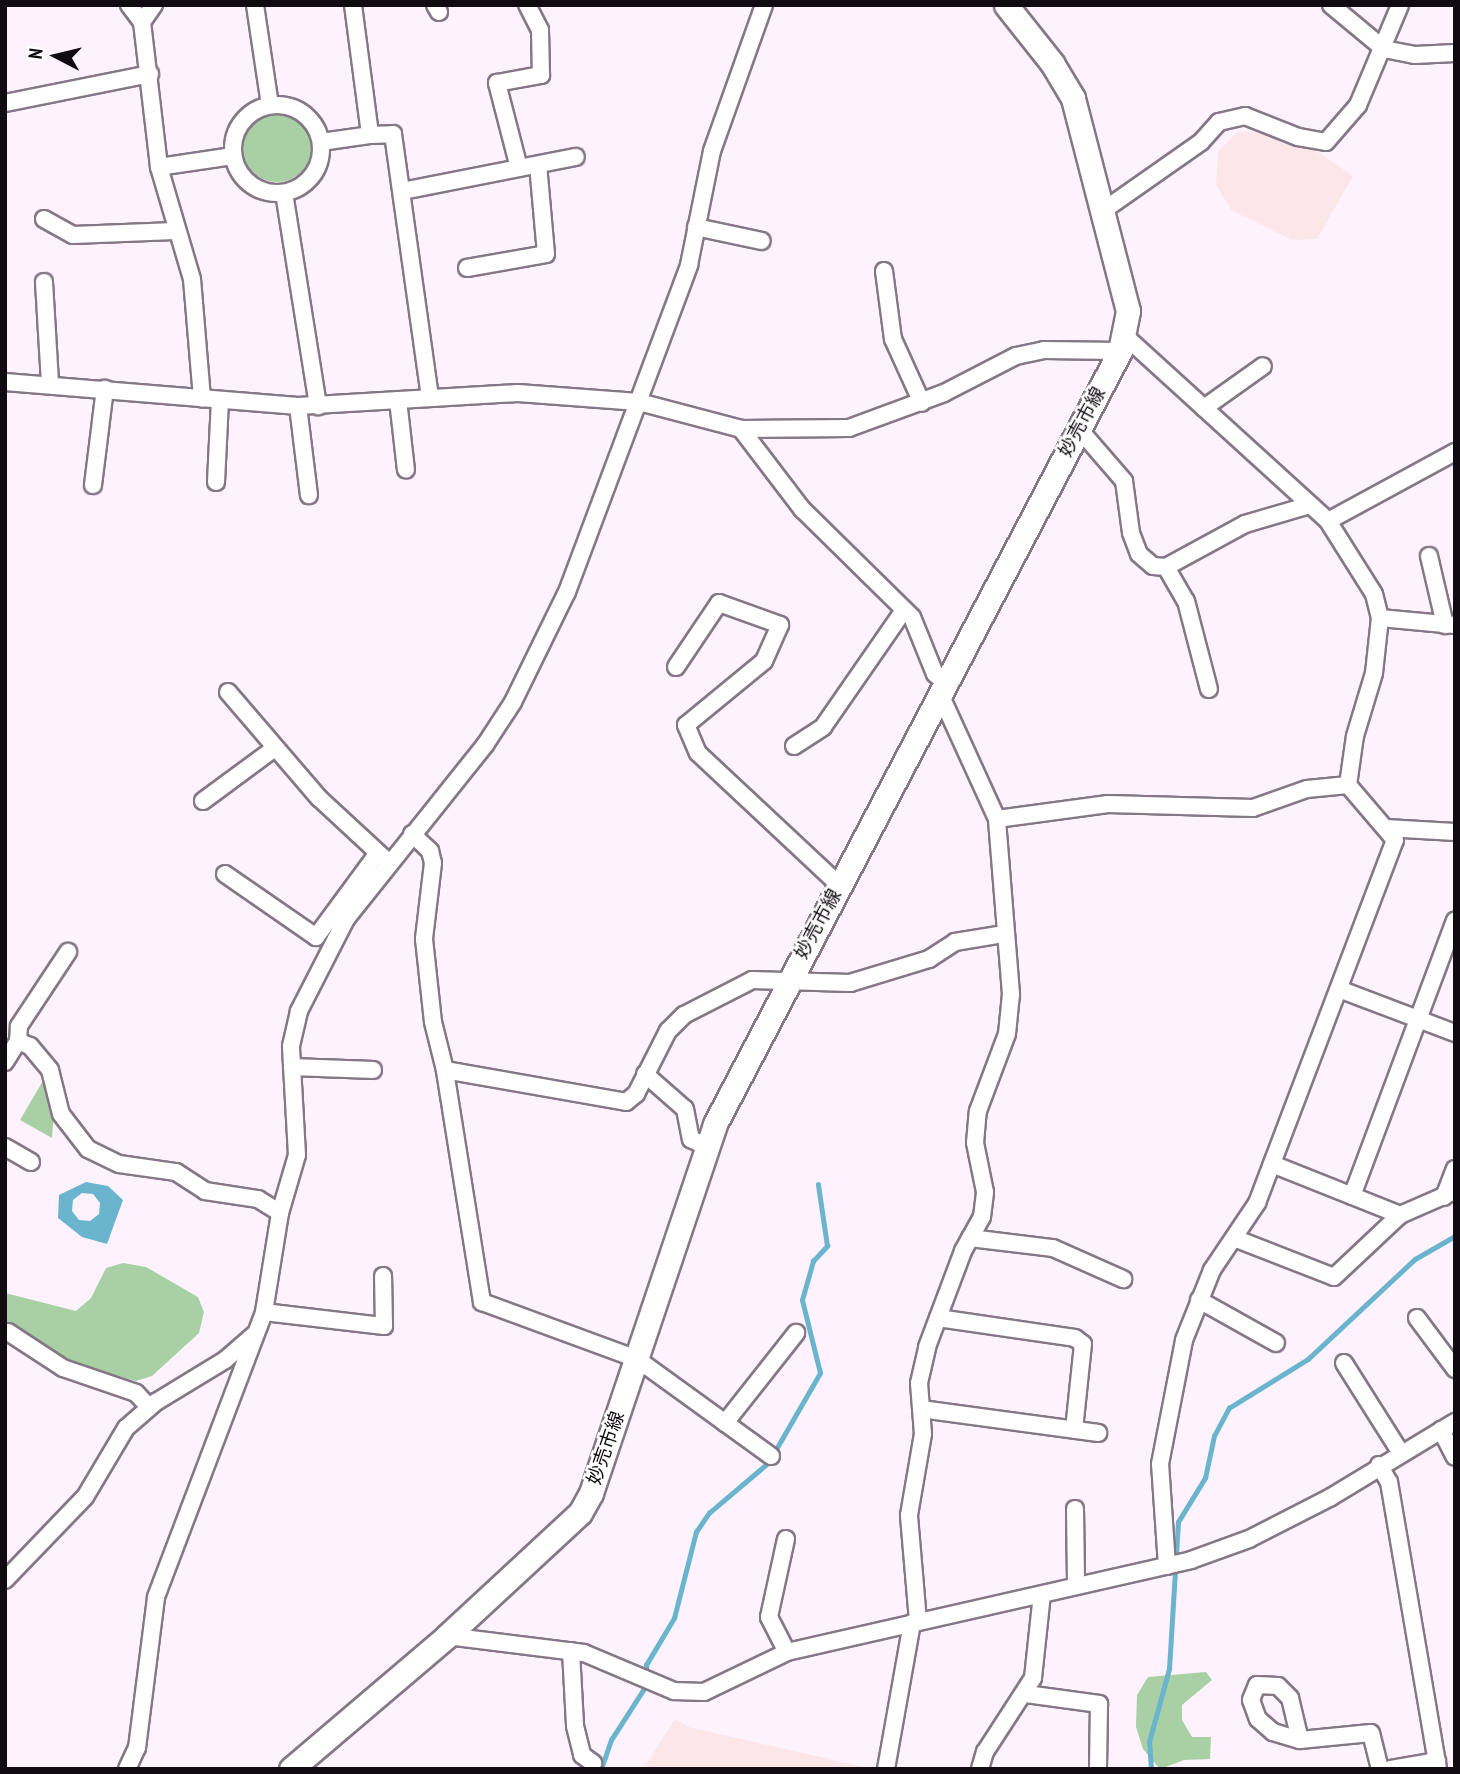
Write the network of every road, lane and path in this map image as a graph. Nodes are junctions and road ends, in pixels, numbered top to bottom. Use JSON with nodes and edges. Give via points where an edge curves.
{"nodes":[{"id":1,"x":129,"y":5,"type":"edge"},
{"id":2,"x":154,"y":5,"type":"edge"},
{"id":3,"x":255,"y":5,"type":"edge"},
{"id":4,"x":353,"y":5,"type":"edge"},
{"id":5,"x":527,"y":5,"type":"edge"},
{"id":6,"x":764,"y":5,"type":"edge"},
{"id":7,"x":1006,"y":5,"type":"edge"},
{"id":8,"x":1331,"y":5,"type":"edge"},
{"id":9,"x":1400,"y":5,"type":"edge"},
{"id":10,"x":142,"y":22,"type":"junction"},
{"id":11,"x":1384,"y":49,"type":"junction"},
{"id":12,"x":1455,"y":53,"type":"edge"},
{"id":13,"x":150,"y":75,"type":"junction"},
{"id":14,"x":5,"y":103,"type":"edge"},
{"id":15,"x":270,"y":105,"type":"junction"},
{"id":16,"x":370,"y":135,"type":"junction"},
{"id":17,"x":321,"y":142,"type":"junction"},
{"id":18,"x":233,"y":156,"type":"junction"},
{"id":19,"x":576,"y":158,"type":"dead end"},
{"id":20,"x":538,"y":165,"type":"junction"},
{"id":21,"x":159,"y":167,"type":"junction"},
{"id":22,"x":519,"y":169,"type":"junction"},
{"id":23,"x":402,"y":191,"type":"junction"},
{"id":24,"x":284,"y":193,"type":"junction"},
{"id":25,"x":1104,"y":210,"type":"junction"},
{"id":26,"x":44,"y":219,"type":"dead end"},
{"id":27,"x":696,"y":228,"type":"junction"},
{"id":28,"x":175,"y":231,"type":"junction"},
{"id":29,"x":762,"y":242,"type":"dead end"},
{"id":30,"x":467,"y":268,"type":"dead end"},
{"id":31,"x":884,"y":271,"type":"dead end"},
{"id":32,"x":44,"y":282,"type":"dead end"},
{"id":33,"x":1123,"y":343,"type":"junction"},
{"id":34,"x":1263,"y":366,"type":"dead end"},
{"id":35,"x":5,"y":382,"type":"edge"},
{"id":36,"x":50,"y":384,"type":"junction"},
{"id":37,"x":105,"y":389,"type":"junction"},
{"id":38,"x":430,"y":397,"type":"junction"},
{"id":39,"x":202,"y":399,"type":"junction"},
{"id":40,"x":220,"y":400,"type":"junction"},
{"id":41,"x":398,"y":400,"type":"junction"},
{"id":42,"x":639,"y":402,"type":"junction"},
{"id":43,"x":922,"y":403,"type":"junction"},
{"id":44,"x":318,"y":405,"type":"junction"},
{"id":45,"x":298,"y":406,"type":"junction"},
{"id":46,"x":1204,"y":408,"type":"junction"},
{"id":47,"x":741,"y":429,"type":"junction"},
{"id":48,"x":1079,"y":429,"type":"junction"},
{"id":49,"x":1455,"y":453,"type":"edge"},
{"id":50,"x":406,"y":470,"type":"dead end"},
{"id":51,"x":216,"y":482,"type":"dead end"},
{"id":52,"x":93,"y":485,"type":"dead end"},
{"id":53,"x":309,"y":495,"type":"dead end"},
{"id":54,"x":1310,"y":505,"type":"junction"},
{"id":55,"x":1328,"y":522,"type":"junction"},
{"id":56,"x":1429,"y":556,"type":"dead end"},
{"id":57,"x":1166,"y":567,"type":"junction"},
{"id":58,"x":904,"y":610,"type":"junction"},
{"id":59,"x":1380,"y":618,"type":"junction"},
{"id":60,"x":1450,"y":625,"type":"edge"},
{"id":61,"x":676,"y":667,"type":"dead end"},
{"id":62,"x":942,"y":687,"type":"junction"},
{"id":63,"x":1209,"y":689,"type":"dead end"},
{"id":64,"x":228,"y":691,"type":"dead end"},
{"id":65,"x":794,"y":746,"type":"dead end"},
{"id":66,"x":275,"y":748,"type":"junction"},
{"id":67,"x":1348,"y":785,"type":"junction"},
{"id":68,"x":203,"y":801,"type":"dead end"},
{"id":69,"x":997,"y":819,"type":"junction"},
{"id":70,"x":1385,"y":828,"type":"junction"},
{"id":71,"x":1455,"y":832,"type":"edge"},
{"id":72,"x":412,"y":834,"type":"junction"},
{"id":73,"x":383,"y":857,"type":"junction"},
{"id":74,"x":225,"y":874,"type":"dead end"},
{"id":75,"x":838,"y":884,"type":"junction"},
{"id":76,"x":1455,"y":921,"type":"edge"},
{"id":77,"x":1004,"y":934,"type":"junction"},
{"id":78,"x":68,"y":952,"type":"dead end"},
{"id":79,"x":788,"y":981,"type":"junction"},
{"id":80,"x":1339,"y":989,"type":"junction"},
{"id":81,"x":1417,"y":1019,"type":"junction"},
{"id":82,"x":14,"y":1029,"type":"edge"},
{"id":83,"x":1455,"y":1033,"type":"edge"},
{"id":84,"x":5,"y":1062,"type":"edge"},
{"id":85,"x":292,"y":1067,"type":"junction"},
{"id":86,"x":373,"y":1070,"type":"dead end"},
{"id":87,"x":445,"y":1070,"type":"junction"},
{"id":88,"x":645,"y":1074,"type":"junction"},
{"id":89,"x":5,"y":1147,"type":"edge"},
{"id":90,"x":707,"y":1147,"type":"junction"},
{"id":91,"x":31,"y":1162,"type":"dead end"},
{"id":92,"x":1272,"y":1164,"type":"junction"},
{"id":93,"x":1455,"y":1169,"type":"edge"},
{"id":94,"x":1449,"y":1194,"type":"edge"},
{"id":95,"x":1352,"y":1196,"type":"junction"},
{"id":96,"x":280,"y":1213,"type":"junction"},
{"id":97,"x":1400,"y":1215,"type":"junction"},
{"id":98,"x":970,"y":1238,"type":"junction"},
{"id":99,"x":1234,"y":1238,"type":"junction"},
{"id":100,"x":383,"y":1276,"type":"dead end"},
{"id":101,"x":1123,"y":1279,"type":"dead end"},
{"id":102,"x":1199,"y":1300,"type":"junction"},
{"id":103,"x":264,"y":1312,"type":"junction"},
{"id":104,"x":938,"y":1318,"type":"junction"},
{"id":105,"x":1417,"y":1318,"type":"dead end"},
{"id":106,"x":258,"y":1331,"type":"junction"},
{"id":107,"x":8,"y":1332,"type":"dead end"},
{"id":108,"x":796,"y":1333,"type":"dead end"},
{"id":109,"x":1276,"y":1343,"type":"dead end"},
{"id":110,"x":637,"y":1359,"type":"junction"},
{"id":111,"x":1344,"y":1363,"type":"dead end"},
{"id":112,"x":1455,"y":1369,"type":"edge"},
{"id":113,"x":149,"y":1408,"type":"junction"},
{"id":114,"x":921,"y":1409,"type":"junction"},
{"id":115,"x":725,"y":1423,"type":"junction"},
{"id":116,"x":1448,"y":1426,"type":"edge"},
{"id":117,"x":1074,"y":1430,"type":"junction"},
{"id":118,"x":1098,"y":1433,"type":"dead end"},
{"id":119,"x":1401,"y":1453,"type":"junction"},
{"id":120,"x":771,"y":1456,"type":"dead end"},
{"id":121,"x":1455,"y":1457,"type":"edge"},
{"id":122,"x":1379,"y":1465,"type":"junction"},
{"id":123,"x":1075,"y":1509,"type":"dead end"},
{"id":124,"x":786,"y":1539,"type":"dead end"},
{"id":125,"x":1167,"y":1566,"type":"junction"},
{"id":126,"x":5,"y":1580,"type":"edge"},
{"id":127,"x":1076,"y":1584,"type":"junction"},
{"id":128,"x":1042,"y":1594,"type":"junction"},
{"id":129,"x":915,"y":1622,"type":"junction"},
{"id":130,"x":447,"y":1636,"type":"junction"},
{"id":131,"x":571,"y":1651,"type":"junction"},
{"id":132,"x":787,"y":1652,"type":"junction"},
{"id":133,"x":1026,"y":1694,"type":"junction"},
{"id":134,"x":1300,"y":1740,"type":"dead end"},
{"id":135,"x":593,"y":1763,"type":"dead end"},
{"id":136,"x":1438,"y":1765,"type":"edge"},
{"id":137,"x":127,"y":1769,"type":"edge"},
{"id":138,"x":291,"y":1769,"type":"edge"},
{"id":139,"x":886,"y":1769,"type":"edge"},
{"id":140,"x":980,"y":1769,"type":"edge"},
{"id":141,"x":1098,"y":1769,"type":"edge"},
{"id":142,"x":1380,"y":1769,"type":"edge"},
{"id":143,"x":1391,"y":1769,"type":"edge"}],
"edges":[{"from":1,"to":10,"type":"street"},
{"from":2,"to":10,"type":"street"},
{"from":3,"to":15,"type":"street"},
{"from":4,"to":16,"type":"street"},
{"from":5,"to":22,"type":"street","via":[[540,30],[541,75],[498,83]]},
{"from":6,"to":27,"type":"street","via":[[712,150]]},
{"from":7,"to":25,"type":"main road","name":"妙売市線","via":[[1073,98]]},
{"from":8,"to":11,"type":"street"},
{"from":9,"to":11,"type":"street"},
{"from":10,"to":13,"type":"street"},
{"from":11,"to":12,"type":"street","via":[[1415,55]]},
{"from":11,"to":25,"type":"street","via":[[1358,105],[1326,142],[1245,116],[1219,122],[1201,142]]},
{"from":13,"to":14,"type":"street"},
{"from":13,"to":21,"type":"street"},
{"from":15,"to":17,"type":"street","via":[[290,106],[307,116]]},
{"from":15,"to":18,"type":"street","via":[[252,112],[238,127]]},
{"from":16,"to":17,"type":"street"},
{"from":16,"to":23,"type":"street","via":[[393,134]]},
{"from":17,"to":24,"type":"street","via":[[320,162],[310,179]]},
{"from":18,"to":21,"type":"street"},
{"from":18,"to":24,"type":"street","via":[[240,174],[255,188]]},
{"from":19,"to":20,"type":"street"},
{"from":20,"to":22,"type":"street"},
{"from":20,"to":30,"type":"street","via":[[546,254]]},
{"from":21,"to":28,"type":"street"},
{"from":22,"to":23,"type":"street"},
{"from":23,"to":38,"type":"street"},
{"from":24,"to":44,"type":"street"},
{"from":25,"to":33,"type":"main road","name":"妙売市線","via":[[1128,311]]},
{"from":26,"to":28,"type":"street","via":[[74,235]]},
{"from":27,"to":29,"type":"street"},
{"from":27,"to":42,"type":"street","via":[[689,265]]},
{"from":28,"to":39,"type":"street","via":[[192,279]]},
{"from":31,"to":43,"type":"street","via":[[893,339]]},
{"from":32,"to":36,"type":"street"},
{"from":33,"to":43,"type":"street","via":[[1044,349],[1016,356]]},
{"from":33,"to":46,"type":"street"},
{"from":33,"to":48,"type":"main road","name":"妙売市線"},
{"from":34,"to":46,"type":"street"},
{"from":35,"to":36,"type":"street"},
{"from":36,"to":37,"type":"street"},
{"from":37,"to":39,"type":"street"},
{"from":37,"to":52,"type":"street"},
{"from":38,"to":41,"type":"street"},
{"from":38,"to":42,"type":"street","via":[[518,393]]},
{"from":39,"to":40,"type":"street"},
{"from":40,"to":45,"type":"street"},
{"from":40,"to":51,"type":"street"},
{"from":41,"to":44,"type":"street"},
{"from":41,"to":50,"type":"street"},
{"from":42,"to":47,"type":"street"},
{"from":42,"to":72,"type":"street","via":[[567,592],[513,702],[485,745]]},
{"from":43,"to":47,"type":"street","via":[[849,428]]},
{"from":44,"to":45,"type":"street"},
{"from":45,"to":53,"type":"street"},
{"from":46,"to":54,"type":"street"},
{"from":47,"to":58,"type":"street","via":[[802,509]]},
{"from":48,"to":57,"type":"street","via":[[1124,481],[1139,554],[1153,566]]},
{"from":48,"to":62,"type":"main road","name":"妙売市線"},
{"from":49,"to":55,"type":"street"},
{"from":54,"to":55,"type":"street"},
{"from":54,"to":57,"type":"street","via":[[1245,524]]},
{"from":55,"to":59,"type":"street","via":[[1374,594]]},
{"from":56,"to":60,"type":"street"},
{"from":57,"to":63,"type":"street","via":[[1186,601]]},
{"from":58,"to":62,"type":"street"},
{"from":58,"to":65,"type":"street","via":[[823,727]]},
{"from":59,"to":60,"type":"street"},
{"from":59,"to":67,"type":"street","via":[[1374,673],[1353,746]]},
{"from":61,"to":75,"type":"street","via":[[719,603],[780,625],[764,661],[686,725],[698,754]]},
{"from":62,"to":69,"type":"street"},
{"from":62,"to":75,"type":"main road","name":"妙売市線"},
{"from":64,"to":66,"type":"street"},
{"from":66,"to":68,"type":"street"},
{"from":66,"to":73,"type":"street"},
{"from":67,"to":69,"type":"street","via":[[1291,793],[1253,808],[1108,804]]},
{"from":67,"to":70,"type":"street"},
{"from":69,"to":77,"type":"street"},
{"from":70,"to":71,"type":"street"},
{"from":70,"to":80,"type":"street","via":[[1395,840]]},
{"from":72,"to":73,"type":"street"},
{"from":72,"to":87,"type":"street","via":[[430,851],[433,863],[424,939],[433,1022]]},
{"from":73,"to":74,"type":"street","via":[[316,937]]},
{"from":73,"to":85,"type":"street","via":[[322,960],[299,1011],[291,1046]]},
{"from":75,"to":79,"type":"main road","name":"妙売市線"},
{"from":76,"to":81,"type":"street"},
{"from":77,"to":79,"type":"street","via":[[956,942],[929,959],[850,983]]},
{"from":77,"to":98,"type":"street","via":[[1011,994],[1007,1034],[978,1111],[975,1143],[985,1192],[982,1217]]},
{"from":78,"to":82,"type":"street"},
{"from":79,"to":88,"type":"street","via":[[763,977],[705,1001],[668,1031]]},
{"from":79,"to":90,"type":"main road","name":"妙売市線"},
{"from":80,"to":81,"type":"street"},
{"from":80,"to":92,"type":"street"},
{"from":81,"to":83,"type":"street"},
{"from":81,"to":95,"type":"street"},
{"from":82,"to":84,"type":"street"},
{"from":82,"to":96,"type":"street","via":[[50,1070],[61,1114],[88,1149],[119,1164],[160,1167],[205,1191],[258,1199]]},
{"from":85,"to":86,"type":"street"},
{"from":85,"to":96,"type":"street","via":[[297,1155]]},
{"from":87,"to":88,"type":"street","via":[[626,1102],[636,1094]]},
{"from":87,"to":110,"type":"street","via":[[482,1303]]},
{"from":88,"to":90,"type":"street","via":[[685,1109],[691,1139]]},
{"from":89,"to":91,"type":"street"},
{"from":90,"to":110,"type":"main road","name":"妙売市線"},
{"from":92,"to":95,"type":"street"},
{"from":92,"to":99,"type":"street","via":[[1257,1203]]},
{"from":93,"to":94,"type":"street"},
{"from":94,"to":97,"type":"street"},
{"from":95,"to":97,"type":"street"},
{"from":96,"to":103,"type":"street"},
{"from":97,"to":99,"type":"street","via":[[1334,1277]]},
{"from":98,"to":101,"type":"street","via":[[1053,1248]]},
{"from":98,"to":104,"type":"street"},
{"from":99,"to":102,"type":"street"},
{"from":100,"to":103,"type":"street","via":[[384,1326]]},
{"from":102,"to":109,"type":"street"},
{"from":102,"to":125,"type":"street","via":[[1181,1353],[1160,1464]]},
{"from":103,"to":106,"type":"street"},
{"from":104,"to":114,"type":"street","via":[[919,1383]]},
{"from":104,"to":117,"type":"street","via":[[1075,1338],[1083,1344]]},
{"from":105,"to":112,"type":"street"},
{"from":106,"to":113,"type":"street","via":[[225,1360]]},
{"from":106,"to":137,"type":"street","via":[[156,1597],[137,1748]]},
{"from":107,"to":113,"type":"street","via":[[63,1368],[136,1393]]},
{"from":108,"to":115,"type":"street"},
{"from":110,"to":115,"type":"street"},
{"from":110,"to":130,"type":"main road","name":"妙売市線","via":[[580,1513]]},
{"from":111,"to":119,"type":"street"},
{"from":113,"to":126,"type":"street","via":[[126,1428],[85,1497]]},
{"from":114,"to":117,"type":"street"},
{"from":114,"to":129,"type":"street","via":[[923,1434],[909,1515]]},
{"from":115,"to":120,"type":"street"},
{"from":116,"to":119,"type":"street"},
{"from":116,"to":121,"type":"street"},
{"from":117,"to":118,"type":"street"},
{"from":119,"to":122,"type":"street"},
{"from":122,"to":125,"type":"street","via":[[1331,1497],[1249,1539]]},
{"from":122,"to":136,"type":"street","via":[[1389,1482]]},
{"from":123,"to":127,"type":"street"},
{"from":124,"to":132,"type":"street","via":[[769,1617]]},
{"from":125,"to":127,"type":"street"},
{"from":127,"to":128,"type":"street"},
{"from":128,"to":129,"type":"street","via":[[996,1608]]},
{"from":128,"to":133,"type":"street","via":[[1033,1678]]},
{"from":129,"to":132,"type":"street"},
{"from":129,"to":139,"type":"street"},
{"from":130,"to":131,"type":"street"},
{"from":130,"to":138,"type":"main road","name":"妙売市線"},
{"from":131,"to":132,"type":"street","via":[[674,1691],[693,1693],[717,1688]]},
{"from":131,"to":135,"type":"street","via":[[575,1726],[582,1755]]},
{"from":133,"to":140,"type":"street","via":[[985,1752]]},
{"from":133,"to":141,"type":"street","via":[[1099,1703]]},
{"from":134,"to":142,"type":"street","via":[[1371,1733]]},
{"from":136,"to":143,"type":"street"}]}
